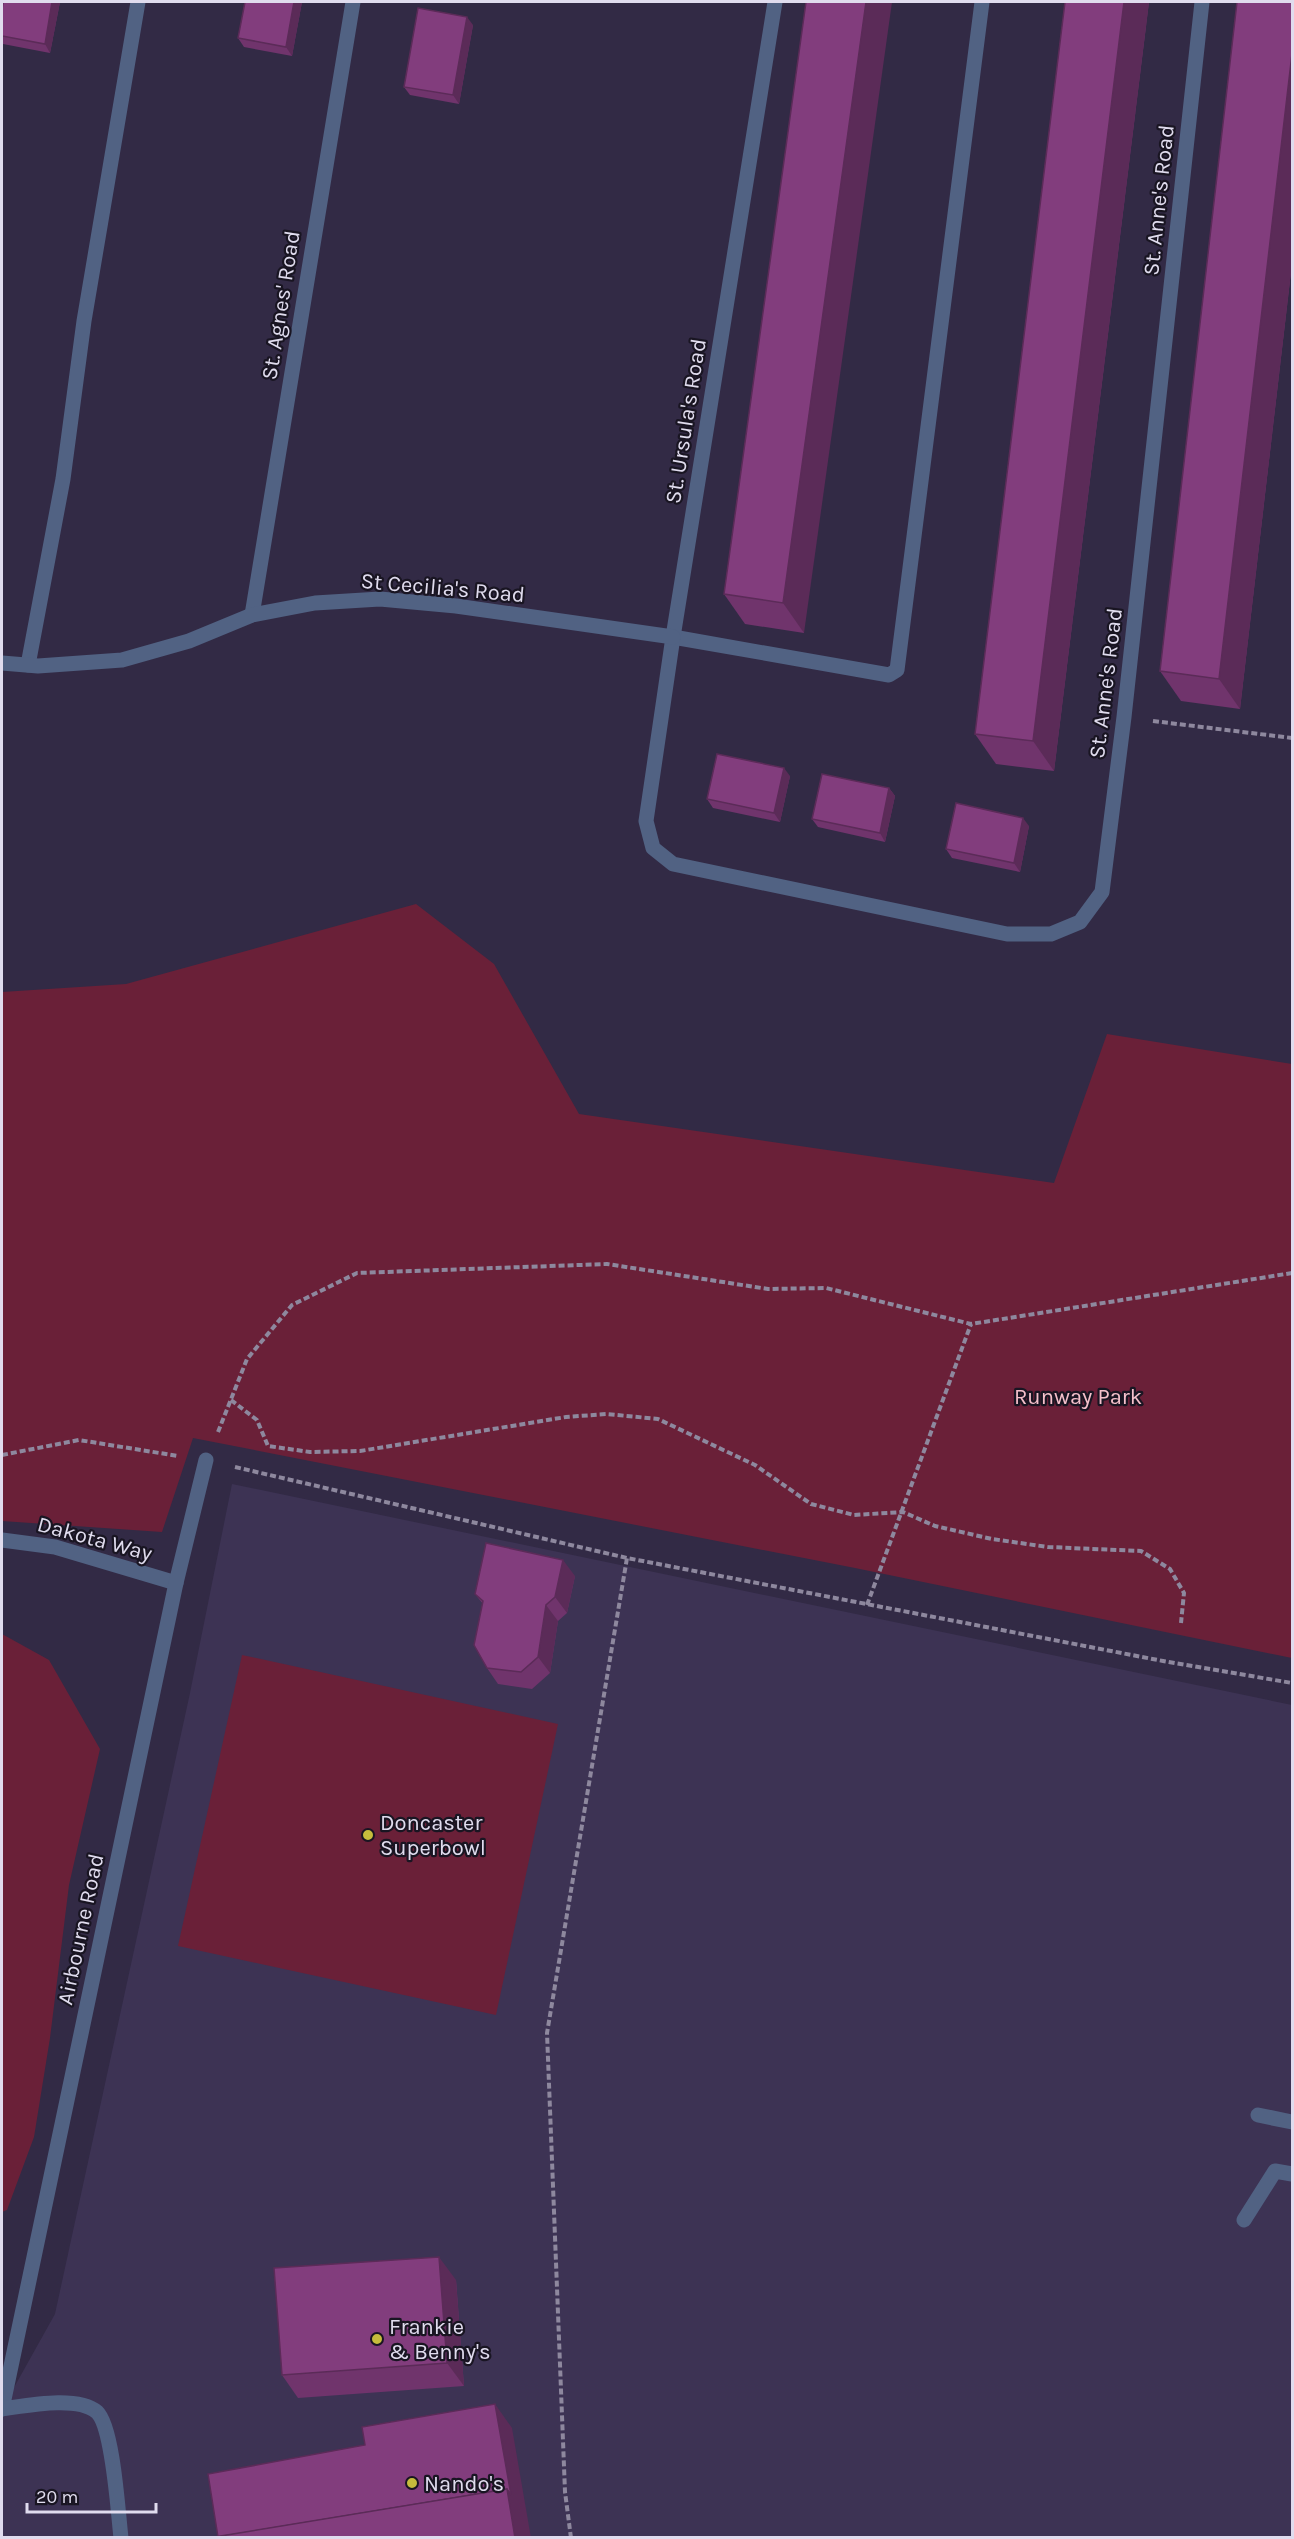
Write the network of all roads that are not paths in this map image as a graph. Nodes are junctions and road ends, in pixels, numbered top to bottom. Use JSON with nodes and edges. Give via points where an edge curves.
{"nodes":[{"id":1,"x":138,"y":2,"type":"edge"},
{"id":2,"x":353,"y":2,"type":"edge"},
{"id":3,"x":775,"y":2,"type":"edge"},
{"id":4,"x":981,"y":2,"type":"edge"},
{"id":5,"x":1202,"y":2,"type":"edge"},
{"id":6,"x":252,"y":615,"type":"junction"},
{"id":7,"x":673,"y":637,"type":"junction"},
{"id":8,"x":2,"y":663,"type":"edge"},
{"id":9,"x":28,"y":665,"type":"junction"},
{"id":10,"x":653,"y":848,"type":"joint"},
{"id":11,"x":206,"y":1460,"type":"road end"},
{"id":12,"x":2,"y":1540,"type":"edge"},
{"id":13,"x":176,"y":1583,"type":"junction"},
{"id":14,"x":1258,"y":2115,"type":"dead end"},
{"id":15,"x":1293,"y":2122,"type":"edge"},
{"id":16,"x":1293,"y":2174,"type":"edge"},
{"id":17,"x":1244,"y":2220,"type":"dead end"},
{"id":18,"x":2,"y":2409,"type":"edge"},
{"id":19,"x":121,"y":2538,"type":"edge"}],
"edges":[{"from":1,"to":9,"type":"street","via":[[84,321],[63,479]]},
{"from":2,"to":6,"type":"street","name":"St. Agnes' Road"},
{"from":3,"to":7,"type":"street","name":"St. Ursula's Road"},
{"from":4,"to":7,"type":"street","name":"St Cecilia's Road","via":[[897,670],[889,675]]},
{"from":5,"to":10,"type":"street","name":"St. Anne's Road","via":[[1102,892],[1080,922],[1051,934],[1007,934],[673,864]]},
{"from":6,"to":7,"type":"street","name":"St Cecilia's Road","via":[[315,603],[380,599]]},
{"from":6,"to":9,"type":"street","name":"St Cecilia's Road","via":[[189,641],[122,660]]},
{"from":7,"to":10,"type":"street","name":"St. Ursula's Road","via":[[646,821]]},
{"from":8,"to":9,"type":"street","name":"St Cecilia's Road"},
{"from":11,"to":13,"type":"street","name":"Airbourne Road"},
{"from":12,"to":13,"type":"street","name":"Dakota Way","via":[[55,1547]]},
{"from":13,"to":18,"type":"street","name":"Airbourne Road"},
{"from":14,"to":15,"type":"street"},
{"from":16,"to":17,"type":"street","via":[[1275,2171]]},
{"from":18,"to":19,"type":"street","via":[[47,2403],[77,2404],[96,2412],[108,2430]]}]}
